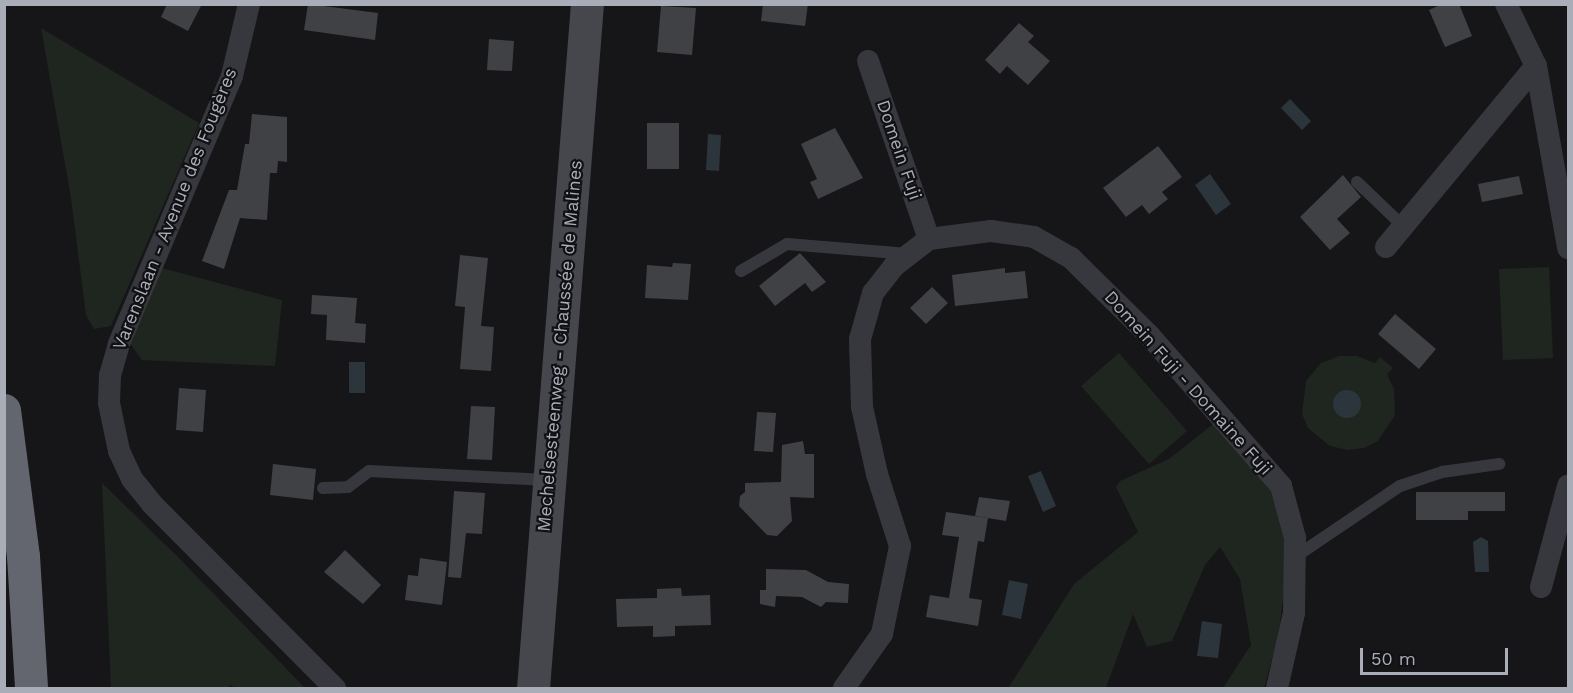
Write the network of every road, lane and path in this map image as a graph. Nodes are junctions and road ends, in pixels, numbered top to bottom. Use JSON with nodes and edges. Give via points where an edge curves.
{"nodes":[{"id":1,"x":249,"y":4,"type":"edge"},
{"id":2,"x":587,"y":4,"type":"edge"},
{"id":3,"x":1506,"y":4,"type":"edge"},
{"id":4,"x":868,"y":61,"type":"dead end"},
{"id":5,"x":1536,"y":66,"type":"junction"},
{"id":6,"x":1357,"y":182,"type":"dead end"},
{"id":7,"x":1403,"y":226,"type":"junction"},
{"id":8,"x":929,"y":239,"type":"junction"},
{"id":9,"x":1386,"y":247,"type":"dead end"},
{"id":10,"x":1569,"y":248,"type":"edge"},
{"id":11,"x":910,"y":254,"type":"junction"},
{"id":12,"x":741,"y":271,"type":"dead end"},
{"id":13,"x":4,"y":410,"type":"edge"},
{"id":14,"x":1499,"y":464,"type":"dead end"},
{"id":15,"x":550,"y":480,"type":"junction"},
{"id":16,"x":1569,"y":486,"type":"edge"},
{"id":17,"x":323,"y":488,"type":"dead end"},
{"id":18,"x":1295,"y":557,"type":"junction"},
{"id":19,"x":1541,"y":587,"type":"dead end"},
{"id":20,"x":31,"y":688,"type":"edge"},
{"id":21,"x":335,"y":688,"type":"edge"},
{"id":22,"x":533,"y":688,"type":"edge"},
{"id":23,"x":844,"y":688,"type":"edge"},
{"id":24,"x":1277,"y":688,"type":"edge"}],
"edges":[{"from":1,"to":21,"type":"street","name":"Varenslaan - Avenue des Fougères","via":[[232,76],[119,344],[110,375],[109,403],[119,451],[132,479],[152,504]]},
{"from":2,"to":15,"type":"main road","name":"Mechelsesteenweg - Chaussée de Malines"},
{"from":3,"to":5,"type":"street"},
{"from":4,"to":8,"type":"street","name":"Domein Fuji"},
{"from":5,"to":7,"type":"street"},
{"from":5,"to":10,"type":"street"},
{"from":6,"to":7,"type":"lane"},
{"from":7,"to":9,"type":"street"},
{"from":8,"to":11,"type":"street"},
{"from":8,"to":18,"type":"street","name":"Domein Fuji - Domaine Fuji","via":[[991,231],[1034,237],[1071,258],[1149,335],[1281,486],[1295,538]]},
{"from":11,"to":12,"type":"lane","via":[[787,244]]},
{"from":11,"to":23,"type":"street","via":[[894,266],[873,293],[860,339],[862,407],[877,474],[900,546],[882,634]]},
{"from":13,"to":20,"type":"highway","via":[[23,556]]},
{"from":14,"to":18,"type":"lane","via":[[1442,472],[1400,486]]},
{"from":15,"to":17,"type":"lane","via":[[369,471],[348,487]]},
{"from":15,"to":22,"type":"main road","name":"Mechelsesteenweg - Chaussée de Malines"},
{"from":16,"to":19,"type":"street"},
{"from":18,"to":24,"type":"street","name":"Domein Fuji - Domaine Fuji","via":[[1294,613]]}]}
